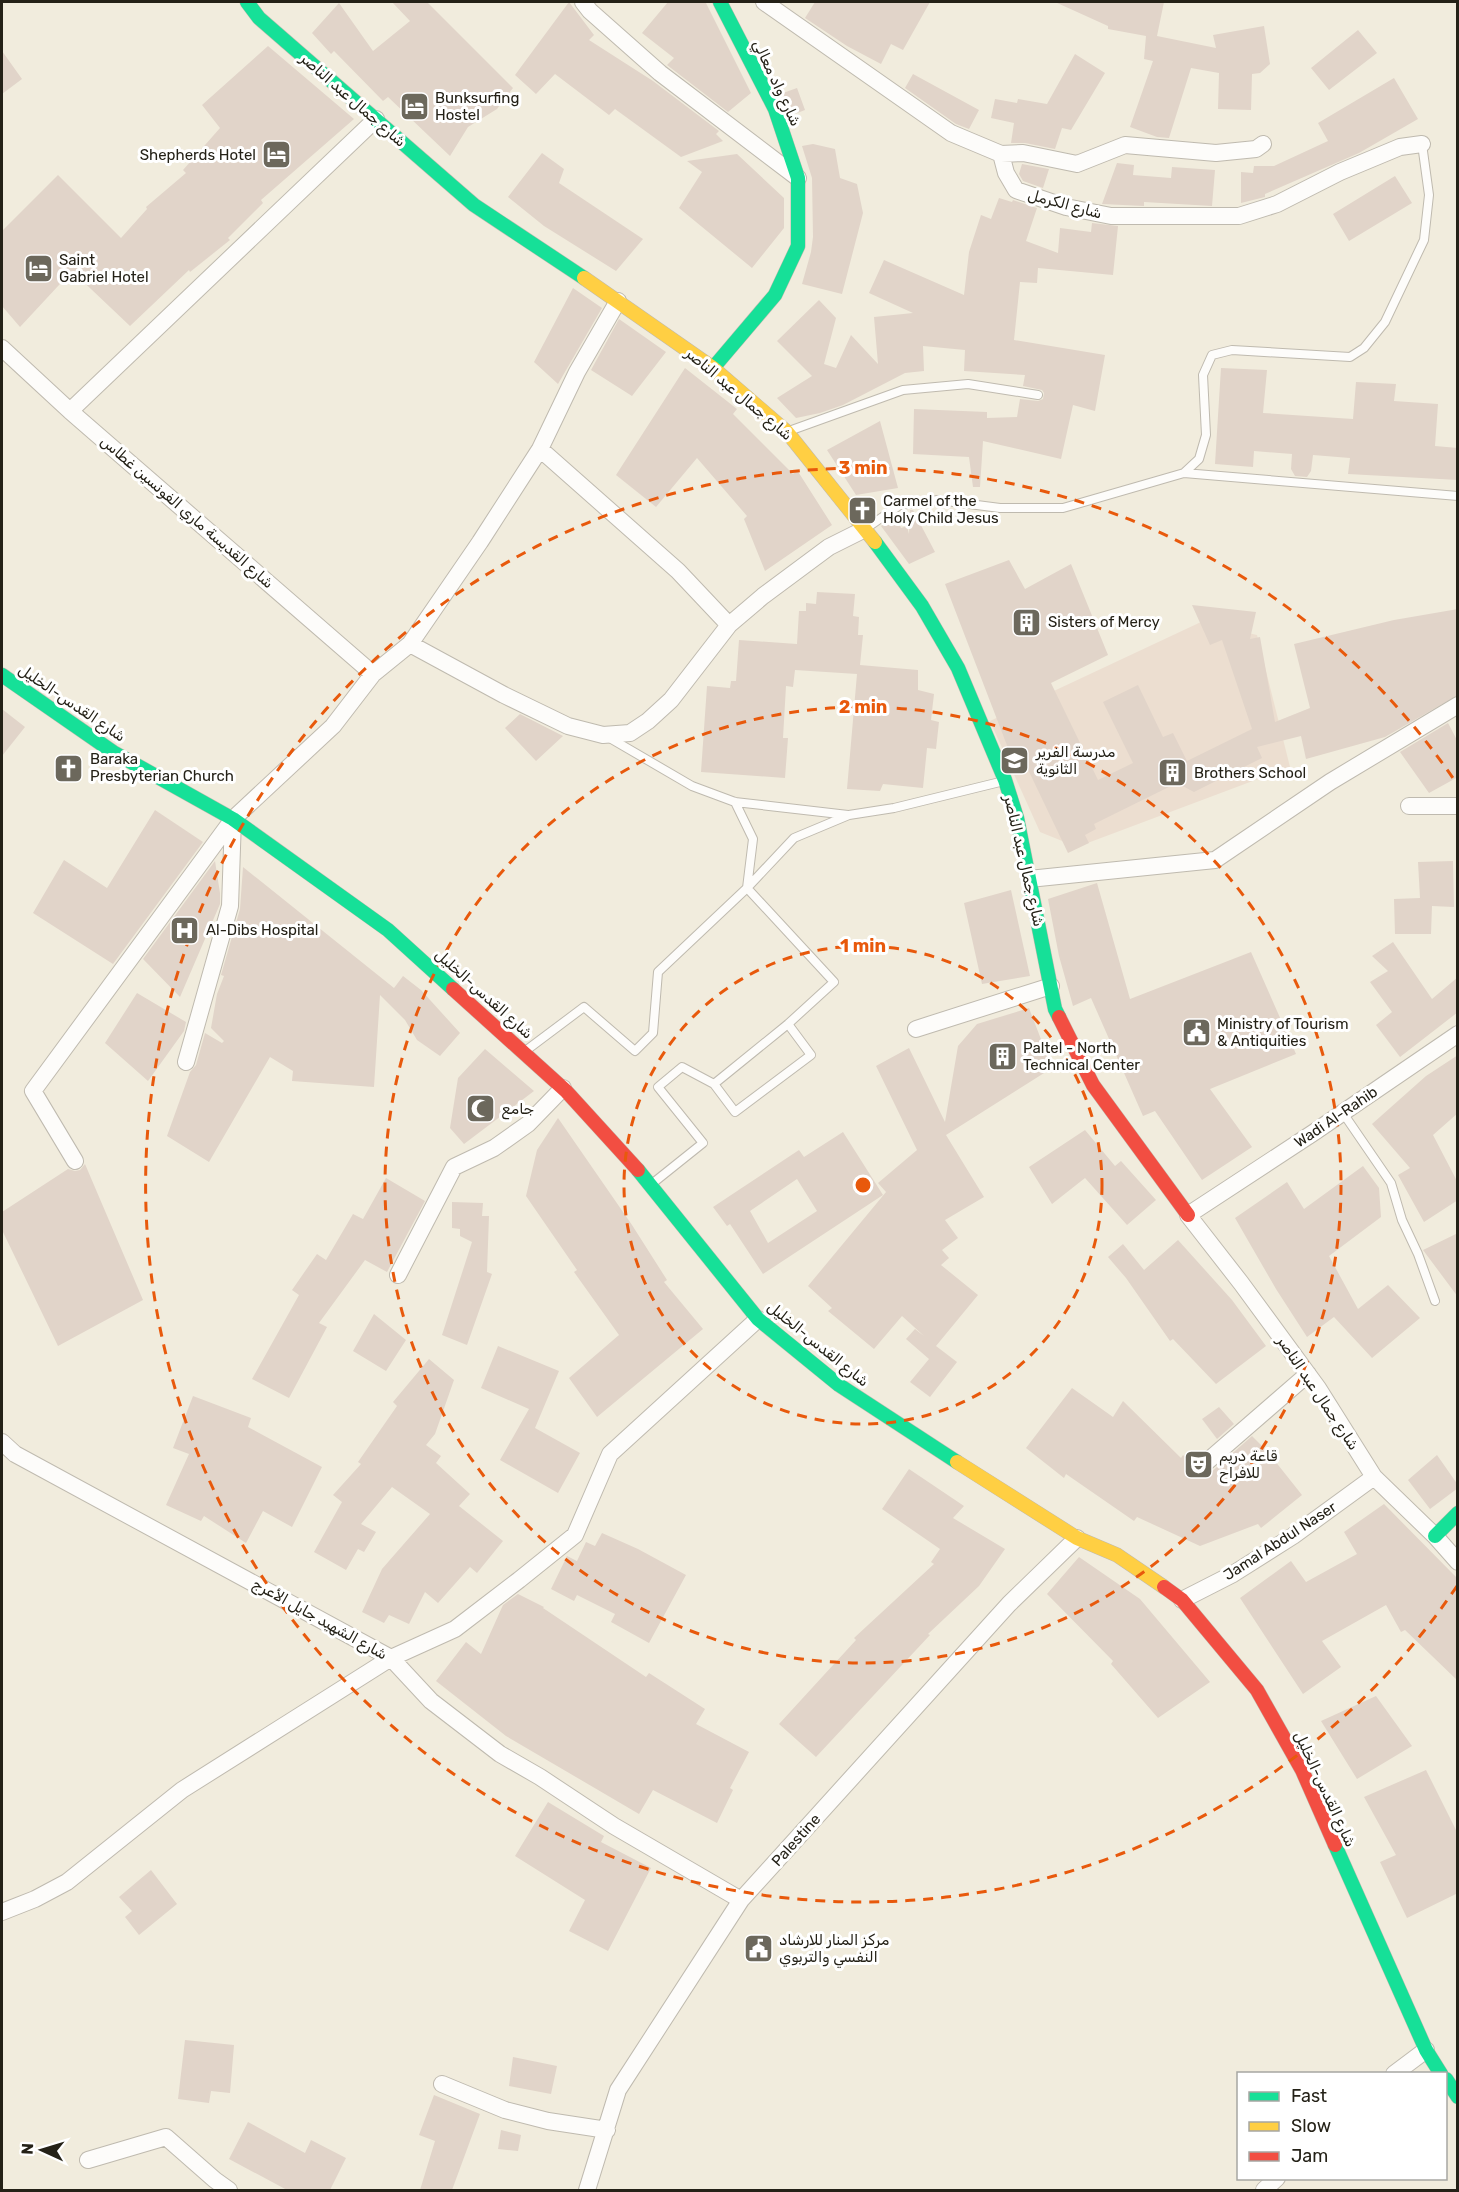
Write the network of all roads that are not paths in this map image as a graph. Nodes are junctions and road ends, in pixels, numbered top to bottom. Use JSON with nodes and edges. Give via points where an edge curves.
{"nodes":[{"id":1,"x":247,"y":2,"type":"edge"},
{"id":2,"x":583,"y":2,"type":"edge"},
{"id":3,"x":720,"y":2,"type":"edge"},
{"id":4,"x":764,"y":2,"type":"edge"},
{"id":5,"x":376,"y":119,"type":"junction"},
{"id":6,"x":1263,"y":144,"type":"dead end"},
{"id":7,"x":1422,"y":144,"type":"joint"},
{"id":8,"x":1001,"y":154,"type":"junction"},
{"id":9,"x":798,"y":178,"type":"junction"},
{"id":10,"x":618,"y":302,"type":"junction"},
{"id":11,"x":2,"y":348,"type":"edge"},
{"id":12,"x":713,"y":368,"type":"junction"},
{"id":13,"x":1038,"y":395,"type":"dead end"},
{"id":14,"x":70,"y":411,"type":"junction"},
{"id":15,"x":787,"y":432,"type":"junction"},
{"id":16,"x":540,"y":449,"type":"junction"},
{"id":17,"x":1184,"y":473,"type":"junction"},
{"id":18,"x":1458,"y":496,"type":"edge"},
{"id":19,"x":865,"y":529,"type":"junction"},
{"id":20,"x":729,"y":625,"type":"junction"},
{"id":21,"x":410,"y":644,"type":"junction"},
{"id":22,"x":373,"y":674,"type":"junction"},
{"id":23,"x":2,"y":675,"type":"edge"},
{"id":24,"x":1458,"y":705,"type":"edge"},
{"id":25,"x":603,"y":735,"type":"junction"},
{"id":26,"x":1005,"y":780,"type":"junction"},
{"id":27,"x":735,"y":802,"type":"junction"},
{"id":28,"x":1409,"y":806,"type":"dead end"},
{"id":29,"x":1458,"y":806,"type":"edge"},
{"id":30,"x":849,"y":815,"type":"junction"},
{"id":31,"x":233,"y":819,"type":"junction"},
{"id":32,"x":1029,"y":879,"type":"junction"},
{"id":33,"x":747,"y":888,"type":"junction"},
{"id":34,"x":1051,"y":986,"type":"junction"},
{"id":35,"x":788,"y":1024,"type":"junction"},
{"id":36,"x":916,"y":1029,"type":"dead end"},
{"id":37,"x":1458,"y":1034,"type":"edge"},
{"id":38,"x":524,"y":1052,"type":"junction"},
{"id":39,"x":186,"y":1062,"type":"dead end"},
{"id":40,"x":714,"y":1084,"type":"junction"},
{"id":41,"x":563,"y":1088,"type":"junction"},
{"id":42,"x":1343,"y":1113,"type":"junction"},
{"id":43,"x":75,"y":1161,"type":"dead end"},
{"id":44,"x":651,"y":1185,"type":"junction"},
{"id":45,"x":1188,"y":1215,"type":"junction"},
{"id":46,"x":398,"y":1275,"type":"dead end"},
{"id":47,"x":1436,"y":1301,"type":"dead end"},
{"id":48,"x":759,"y":1319,"type":"junction"},
{"id":49,"x":1308,"y":1374,"type":"junction"},
{"id":50,"x":2,"y":1442,"type":"edge"},
{"id":51,"x":1202,"y":1466,"type":"dead end"},
{"id":52,"x":1374,"y":1477,"type":"junction"},
{"id":53,"x":1458,"y":1513,"type":"edge"},
{"id":54,"x":1435,"y":1536,"type":"junction"},
{"id":55,"x":1077,"y":1538,"type":"junction"},
{"id":56,"x":1458,"y":1562,"type":"edge"},
{"id":57,"x":1182,"y":1600,"type":"junction"},
{"id":58,"x":391,"y":1658,"type":"junction"},
{"id":59,"x":741,"y":1900,"type":"junction"},
{"id":60,"x":2,"y":1912,"type":"edge"},
{"id":61,"x":1426,"y":2050,"type":"junction"},
{"id":62,"x":1395,"y":2072,"type":"edge"},
{"id":63,"x":1441,"y":2072,"type":"edge"},
{"id":64,"x":1447,"y":2080,"type":"edge"},
{"id":65,"x":442,"y":2084,"type":"dead end"},
{"id":66,"x":1458,"y":2097,"type":"edge"},
{"id":67,"x":607,"y":2130,"type":"junction"},
{"id":68,"x":88,"y":2160,"type":"dead end"},
{"id":69,"x":230,"y":2190,"type":"edge"},
{"id":70,"x":587,"y":2190,"type":"edge"}],
"edges":[{"from":1,"to":5,"type":"main road","name":"شارع جمال عبد الناصر","via":[[259,18]]},
{"from":2,"to":9,"type":"street","via":[[660,73]]},
{"from":3,"to":9,"type":"main road","name":"شارع واد معالي","via":[[775,109]]},
{"from":4,"to":8,"type":"street","via":[[951,133]]},
{"from":5,"to":10,"type":"main road","name":"شارع جمال عبد الناصر","via":[[474,205]]},
{"from":5,"to":14,"type":"street"},
{"from":6,"to":8,"type":"street","via":[[1256,149],[1216,153],[1125,146],[1077,164],[1023,153]]},
{"from":7,"to":8,"type":"street","name":"شارع الكرمل","via":[[1400,147],[1277,204],[1239,216],[1111,216],[1066,207],[1016,190]]},
{"from":7,"to":17,"type":"lane","via":[[1429,195],[1424,240],[1385,322],[1364,348],[1350,357],[1232,350],[1212,356],[1203,375],[1206,435],[1199,459]]},
{"from":9,"to":12,"type":"main road","name":"شارع واد معالي","via":[[798,246],[775,295]]},
{"from":10,"to":12,"type":"main road","name":"شارع جمال عبد الناصر"},
{"from":10,"to":16,"type":"street","via":[[576,372]]},
{"from":11,"to":14,"type":"street","name":"شارع القديسة ماري الفونسين غطاس"},
{"from":12,"to":15,"type":"main road","name":"شارع جمال عبد الناصر"},
{"from":13,"to":15,"type":"lane","via":[[968,384],[903,390]]},
{"from":14,"to":22,"type":"street","name":"شارع القديسة ماري الفونسين غطاس"},
{"from":15,"to":19,"type":"main road","name":"شارع جمال عبد الناصر"},
{"from":16,"to":20,"type":"street","via":[[678,571]]},
{"from":16,"to":21,"type":"street"},
{"from":17,"to":18,"type":"lane"},
{"from":17,"to":19,"type":"lane","via":[[1063,508],[1000,508],[938,500],[900,506]]},
{"from":19,"to":20,"type":"street","via":[[829,547]]},
{"from":19,"to":26,"type":"main road","name":"شارع جمال عبد الناصر","via":[[922,606],[958,668]]},
{"from":20,"to":25,"type":"street","via":[[671,700],[648,721],[630,733]]},
{"from":21,"to":22,"type":"street"},
{"from":21,"to":25,"type":"street","via":[[568,726]]},
{"from":22,"to":31,"type":"street","via":[[333,726]]},
{"from":23,"to":31,"type":"main road","name":"شارع القدس-الخليل","via":[[113,752]]},
{"from":24,"to":32,"type":"street","via":[[1330,782],[1215,860]]},
{"from":25,"to":27,"type":"lane","via":[[692,786]]},
{"from":26,"to":30,"type":"lane","via":[[894,808]]},
{"from":26,"to":32,"type":"main road","name":"شارع جمال عبد الناصر"},
{"from":27,"to":30,"type":"lane"},
{"from":27,"to":33,"type":"lane","via":[[753,838]]},
{"from":28,"to":29,"type":"street"},
{"from":30,"to":33,"type":"lane","via":[[794,837]]},
{"from":31,"to":38,"type":"main road","name":"شارع القدس-الخليل","via":[[388,930]]},
{"from":31,"to":39,"type":"street","via":[[230,906]]},
{"from":31,"to":43,"type":"street","via":[[33,1091]]},
{"from":32,"to":34,"type":"main road","name":"شارع جمال عبد الناصر"},
{"from":33,"to":35,"type":"lane","via":[[834,982]]},
{"from":33,"to":38,"type":"lane","via":[[658,972],[653,1033],[635,1051],[584,1006]]},
{"from":34,"to":36,"type":"street"},
{"from":34,"to":45,"type":"main road","name":"شارع جمال عبد الناصر","via":[[1055,1009],[1093,1085]]},
{"from":35,"to":40,"type":"lane"},
{"from":35,"to":40,"type":"lane","via":[[811,1054],[735,1112]]},
{"from":37,"to":42,"type":"street","name":"Wadi Al-Rahib"},
{"from":38,"to":41,"type":"main road","name":"شارع القدس-الخليل"},
{"from":40,"to":44,"type":"lane","via":[[682,1067],[658,1087],[703,1143]]},
{"from":41,"to":44,"type":"main road","name":"شارع القدس-الخليل"},
{"from":41,"to":46,"type":"street","via":[[528,1124],[494,1148],[454,1167]]},
{"from":42,"to":45,"type":"street","name":"Wadi Al-Rahib"},
{"from":42,"to":47,"type":"lane","via":[[1391,1183]]},
{"from":44,"to":48,"type":"main road","name":"شارع القدس-الخليل"},
{"from":45,"to":49,"type":"street","name":"شارع جمال عبد الناصر"},
{"from":48,"to":55,"type":"main road","name":"شارع القدس-الخليل","via":[[839,1385]]},
{"from":48,"to":58,"type":"street","via":[[610,1454],[575,1535],[455,1629]]},
{"from":49,"to":51,"type":"street"},
{"from":49,"to":52,"type":"street","name":"شارع جمال عبد الناصر"},
{"from":50,"to":58,"type":"street","name":"شارع الشهيد جايل الأعرج","via":[[15,1454]]},
{"from":52,"to":54,"type":"street","name":"شارع جمال عبد الناصر"},
{"from":52,"to":57,"type":"street","name":"Jamal Abdul Naser","via":[[1293,1536]]},
{"from":53,"to":54,"type":"main road"},
{"from":54,"to":56,"type":"street","name":"شارع جمال عبد الناصر"},
{"from":55,"to":57,"type":"main road","name":"شارع القدس-الخليل","via":[[1117,1555]]},
{"from":55,"to":59,"type":"street","name":"Palestine","via":[[1009,1604]]},
{"from":57,"to":61,"type":"main road","name":"شارع القدس-الخليل","via":[[1257,1690],[1302,1770]]},
{"from":58,"to":59,"type":"street","name":"شارع الشهيد جايل الأعرج","via":[[431,1701],[500,1754]]},
{"from":58,"to":60,"type":"street","via":[[182,1791],[67,1882]]},
{"from":59,"to":67,"type":"street","name":"Palestine","via":[[618,2090]]},
{"from":61,"to":62,"type":"street"},
{"from":61,"to":63,"type":"main road","name":"شارع القدس-الخليل"},
{"from":64,"to":66,"type":"main road"},
{"from":65,"to":67,"type":"street","via":[[506,2110]]},
{"from":67,"to":70,"type":"street","name":"Palestine"},
{"from":68,"to":69,"type":"street","via":[[166,2137]]}]}
